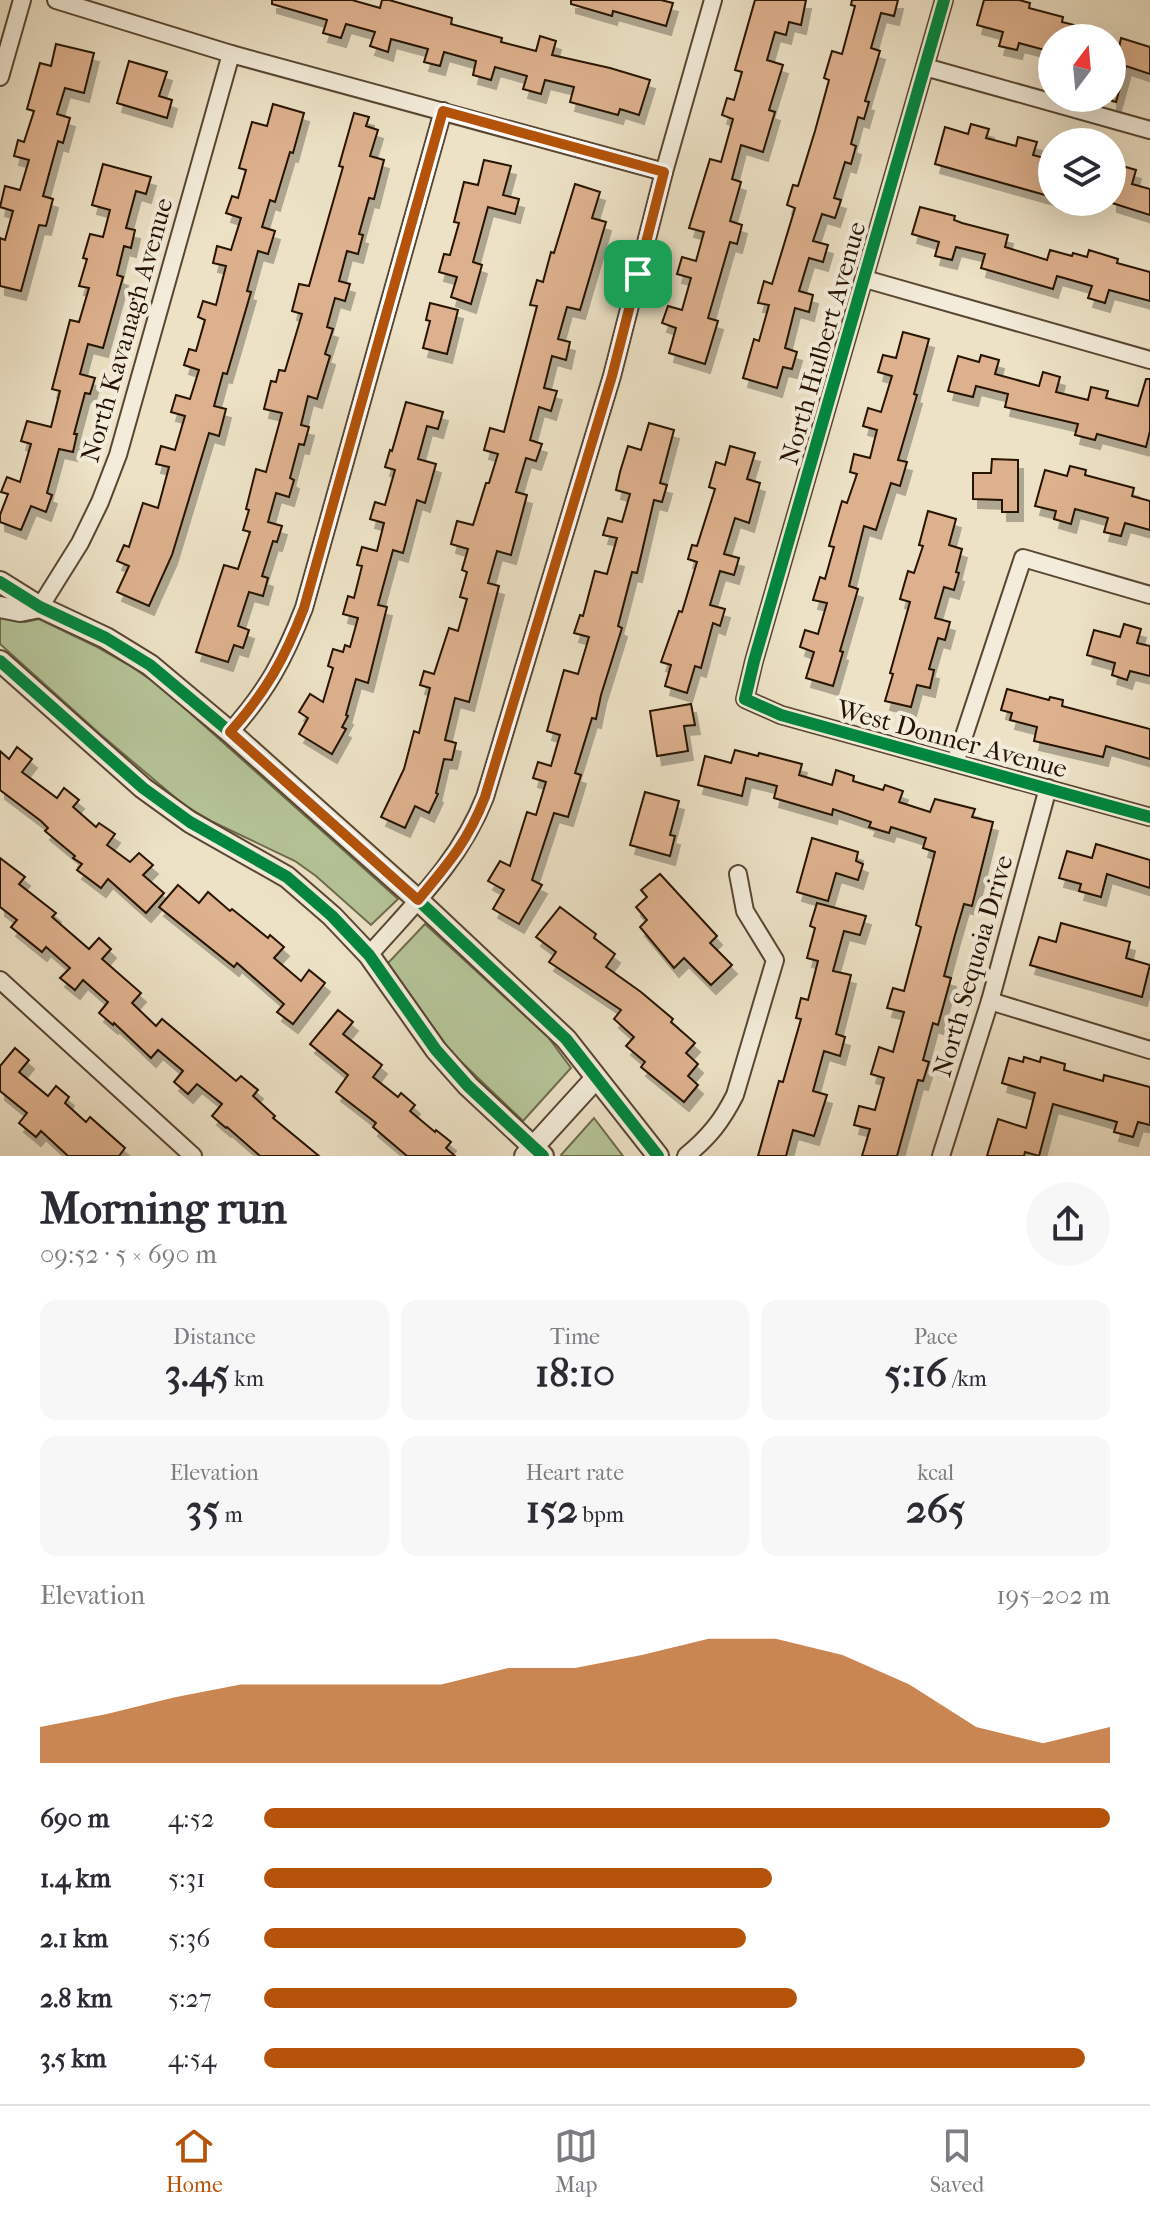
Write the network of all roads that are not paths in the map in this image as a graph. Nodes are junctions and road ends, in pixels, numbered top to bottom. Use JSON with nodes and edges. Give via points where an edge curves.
{"nodes":[{"id":1,"x":22,"y":0,"type":"edge"},
{"id":2,"x":56,"y":0,"type":"edge"},
{"id":3,"x":713,"y":0,"type":"edge"},
{"id":4,"x":944,"y":0,"type":"edge"},
{"id":5,"x":231,"y":54,"type":"junction"},
{"id":6,"x":925,"y":67,"type":"junction"},
{"id":7,"x":0,"y":77,"type":"edge"},
{"id":8,"x":443,"y":111,"type":"junction"},
{"id":9,"x":1150,"y":130,"type":"edge"},
{"id":10,"x":664,"y":172,"type":"junction"},
{"id":11,"x":865,"y":279,"type":"junction"},
{"id":12,"x":1150,"y":360,"type":"edge"},
{"id":13,"x":0,"y":582,"type":"edge"},
{"id":14,"x":1150,"y":595,"type":"edge"},
{"id":15,"x":0,"y":607,"type":"edge"},
{"id":16,"x":40,"y":607,"type":"junction"},
{"id":17,"x":0,"y":661,"type":"edge"},
{"id":18,"x":745,"y":699,"type":"joint"},
{"id":19,"x":230,"y":732,"type":"junction"},
{"id":20,"x":955,"y":763,"type":"junction"},
{"id":21,"x":1048,"y":788,"type":"junction"},
{"id":22,"x":1150,"y":817,"type":"edge"},
{"id":23,"x":738,"y":874,"type":"dead end"},
{"id":24,"x":418,"y":900,"type":"junction"},
{"id":25,"x":369,"y":955,"type":"junction"},
{"id":26,"x":0,"y":980,"type":"edge"},
{"id":27,"x":990,"y":1001,"type":"junction"},
{"id":28,"x":1150,"y":1050,"type":"edge"},
{"id":29,"x":596,"y":1078,"type":"junction"},
{"id":30,"x":534,"y":1153,"type":"edge"},
{"id":31,"x":193,"y":1156,"type":"edge"},
{"id":32,"x":658,"y":1156,"type":"edge"},
{"id":33,"x":686,"y":1156,"type":"edge"},
{"id":34,"x":941,"y":1156,"type":"edge"}],
"edges":[{"from":1,"to":7,"type":"street"},
{"from":2,"to":5,"type":"street"},
{"from":3,"to":10,"type":"street"},
{"from":4,"to":6,"type":"street","name":"North Hulbert Avenue"},
{"from":5,"to":8,"type":"street"},
{"from":5,"to":16,"type":"street","name":"North Kavanagh Avenue","via":[[118,455],[80,543]]},
{"from":6,"to":9,"type":"street"},
{"from":6,"to":11,"type":"street","name":"North Hulbert Avenue"},
{"from":8,"to":10,"type":"street"},
{"from":8,"to":19,"type":"street","via":[[304,608],[271,681]]},
{"from":10,"to":24,"type":"street","via":[[612,376],[485,797],[456,855]]},
{"from":11,"to":12,"type":"street"},
{"from":11,"to":18,"type":"street","name":"North Hulbert Avenue"},
{"from":13,"to":16,"type":"street"},
{"from":14,"to":20,"type":"street","via":[[1023,558]]},
{"from":15,"to":16,"type":"street"},
{"from":16,"to":19,"type":"street","via":[[150,665]]},
{"from":17,"to":25,"type":"street","via":[[143,788],[190,822],[287,877]]},
{"from":18,"to":20,"type":"street","name":"West Donner Avenue","via":[[781,715]]},
{"from":19,"to":24,"type":"street"},
{"from":20,"to":21,"type":"street","name":"West Donner Avenue"},
{"from":21,"to":22,"type":"street","name":"West Donner Avenue"},
{"from":21,"to":27,"type":"street","name":"North Sequoia Drive"},
{"from":23,"to":33,"type":"street","via":[[745,911],[775,960],[735,1095],[707,1139]]},
{"from":24,"to":25,"type":"street"},
{"from":24,"to":29,"type":"street","via":[[566,1039]]},
{"from":25,"to":30,"type":"street","via":[[436,1050]]},
{"from":26,"to":31,"type":"street"},
{"from":27,"to":28,"type":"street"},
{"from":27,"to":34,"type":"street","name":"North Sequoia Drive"},
{"from":29,"to":30,"type":"street"},
{"from":29,"to":32,"type":"street"}]}
